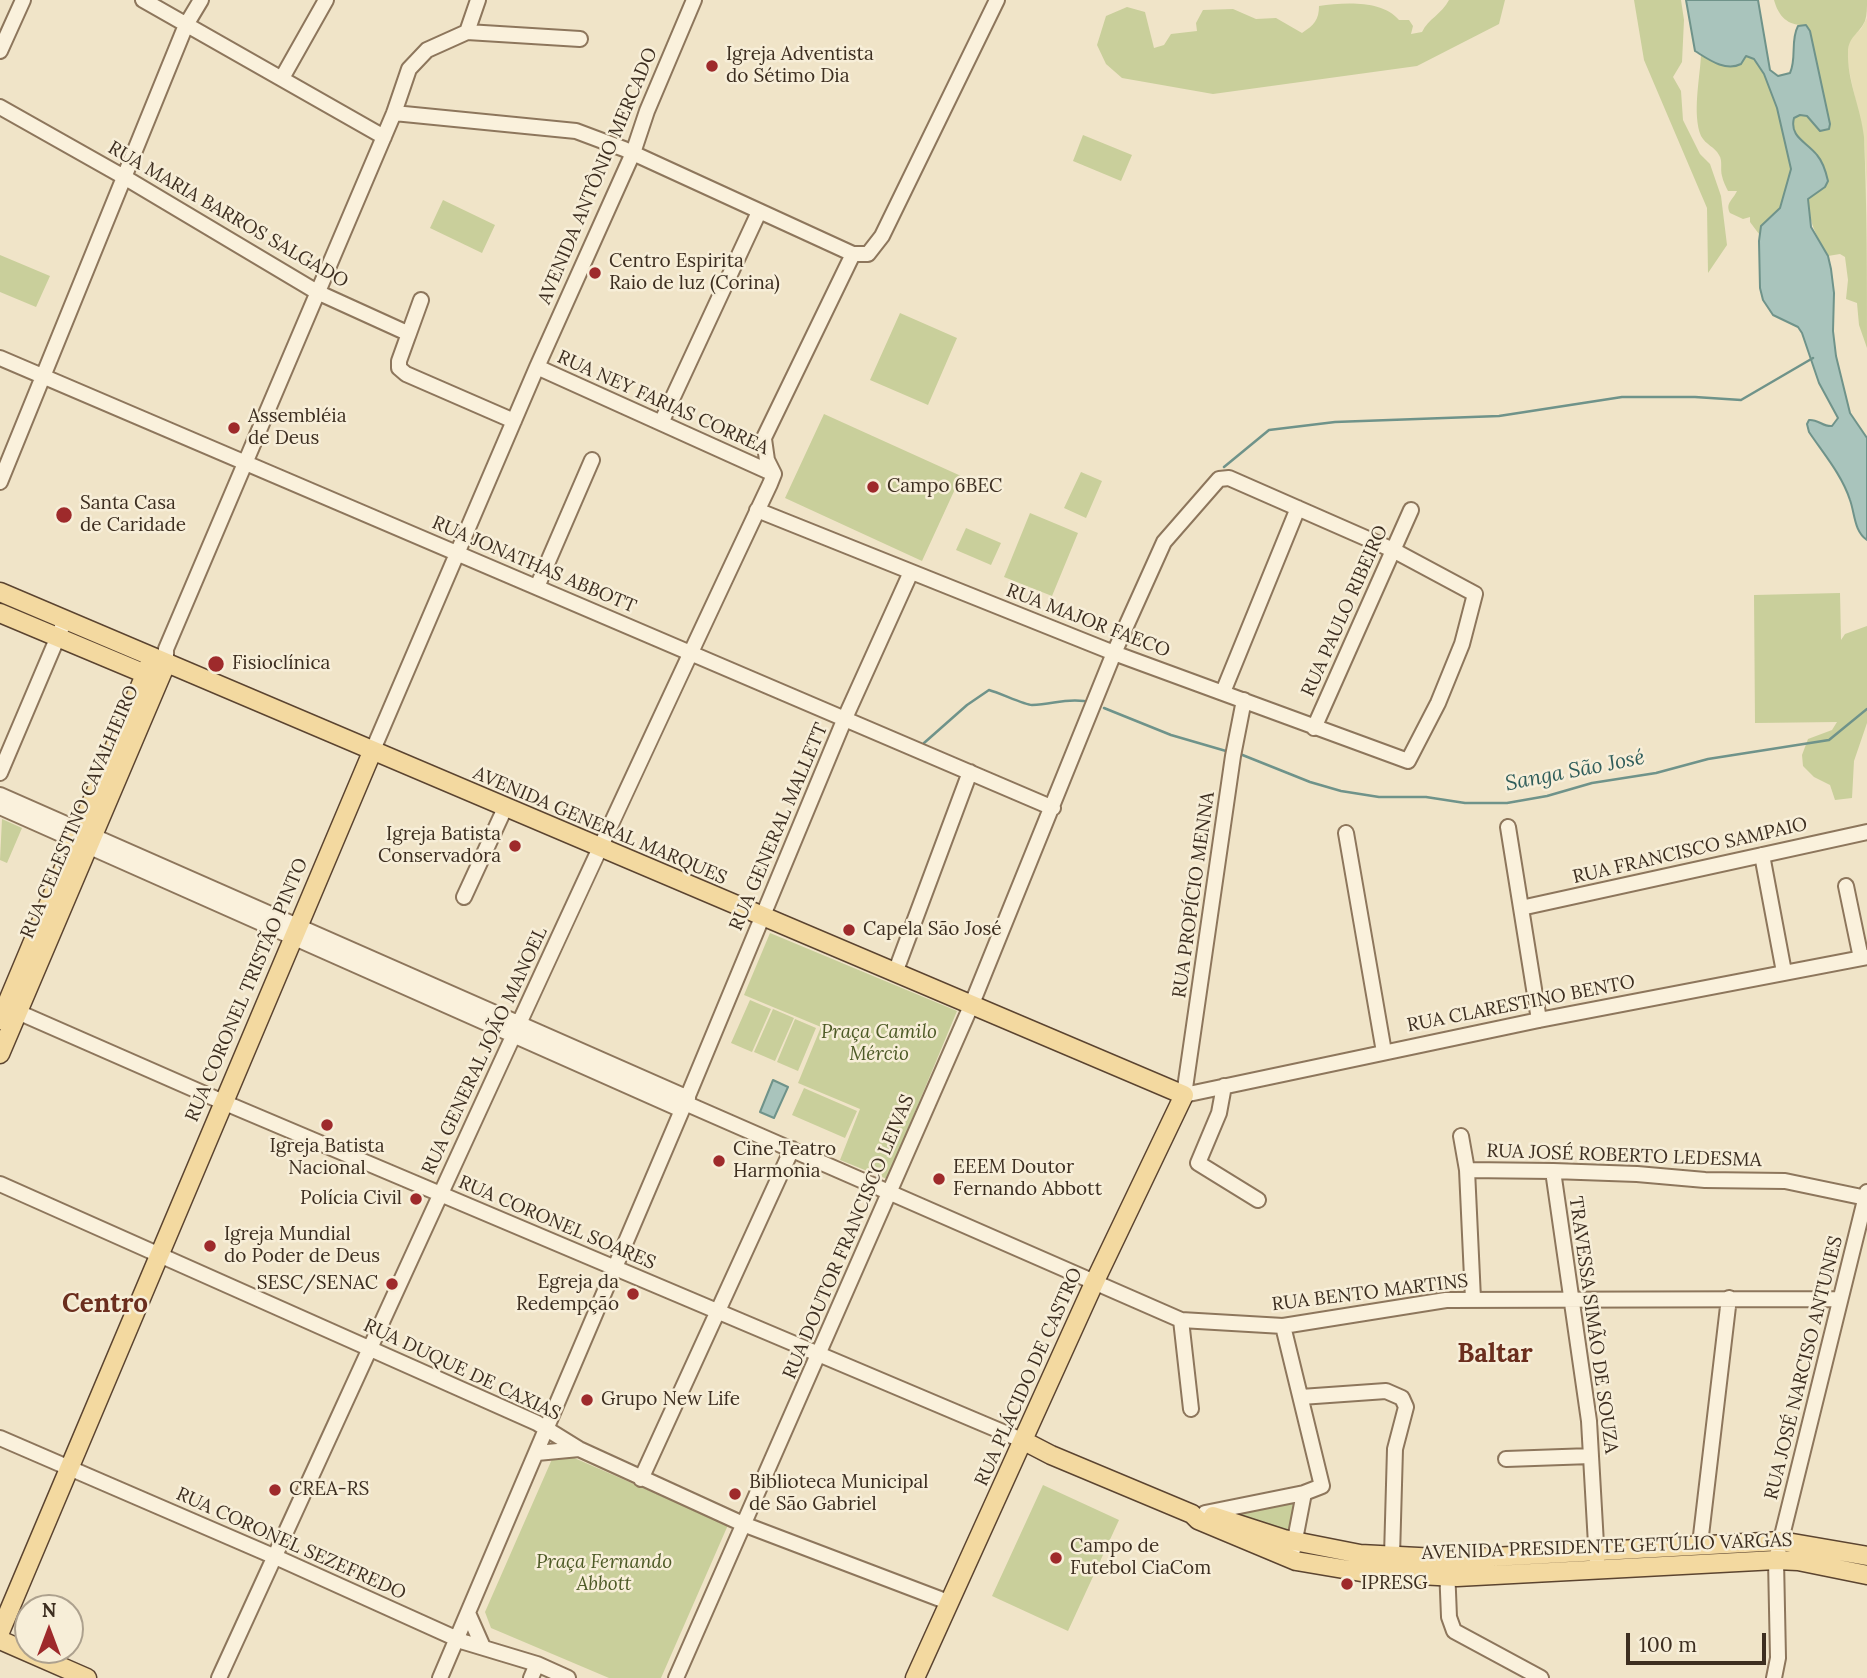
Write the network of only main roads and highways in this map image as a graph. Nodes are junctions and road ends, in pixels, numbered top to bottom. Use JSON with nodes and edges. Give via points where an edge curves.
{"nodes":[{"id":1,"x":0,"y":592,"type":"edge"},
{"id":2,"x":0,"y":613,"type":"edge"},
{"id":3,"x":158,"y":665,"type":"junction"},
{"id":4,"x":372,"y":752,"type":"junction"},
{"id":5,"x":6,"y":1011,"type":"edge"},
{"id":6,"x":0,"y":1054,"type":"edge"},
{"id":7,"x":1184,"y":1095,"type":"joint"},
{"id":8,"x":1024,"y":1441,"type":"junction"},
{"id":9,"x":1293,"y":1551,"type":"junction"},
{"id":10,"x":1867,"y":1556,"type":"edge"},
{"id":11,"x":1447,"y":1567,"type":"junction"},
{"id":12,"x":1867,"y":1574,"type":"edge"},
{"id":13,"x":0,"y":1632,"type":"edge"},
{"id":14,"x":0,"y":1640,"type":"edge"},
{"id":15,"x":87,"y":1678,"type":"edge"},
{"id":16,"x":915,"y":1678,"type":"edge"}],
"edges":[{"from":1,"to":3,"type":"main road","name":"AVENIDA GENERAL MARQUES"},
{"from":2,"to":3,"type":"main road","name":"AVENIDA GENERAL MARQUES","via":[[57,638]]},
{"from":3,"to":4,"type":"main road","name":"AVENIDA GENERAL MARQUES"},
{"from":3,"to":5,"type":"main road","name":"RUA CELESTINO CAVALHEIRO"},
{"from":4,"to":7,"type":"main road","name":"AVENIDA GENERAL MARQUES"},
{"from":4,"to":13,"type":"main road","name":"RUA CORONEL TRISTÃO PINTO"},
{"from":5,"to":6,"type":"main road","name":"RUA CELESTINO CAVALHEIRO"},
{"from":7,"to":8,"type":"main road","name":"RUA PLÁCIDO DE CASTRO"},
{"from":8,"to":9,"type":"main road","name":"AVENIDA PRESIDENTE GETÚLIO VARGAS","via":[[1198,1516]]},
{"from":8,"to":16,"type":"main road","name":"RUA PLÁCIDO DE CASTRO"},
{"from":9,"to":11,"type":"main road","name":"AVENIDA PRESIDENTE GETÚLIO VARGAS","via":[[1392,1556]]},
{"from":9,"to":11,"type":"main road","name":"AVENIDA PRESIDENTE GETÚLIO VARGAS","via":[[1361,1572]]},
{"from":10,"to":11,"type":"main road","name":"AVENIDA PRESIDENTE GETÚLIO VARGAS","via":[[1782,1541],[1597,1550]]},
{"from":11,"to":12,"type":"main road","name":"AVENIDA PRESIDENTE GETÚLIO VARGAS","via":[[1598,1569],[1776,1560]]},
{"from":14,"to":15,"type":"main road"}]}
